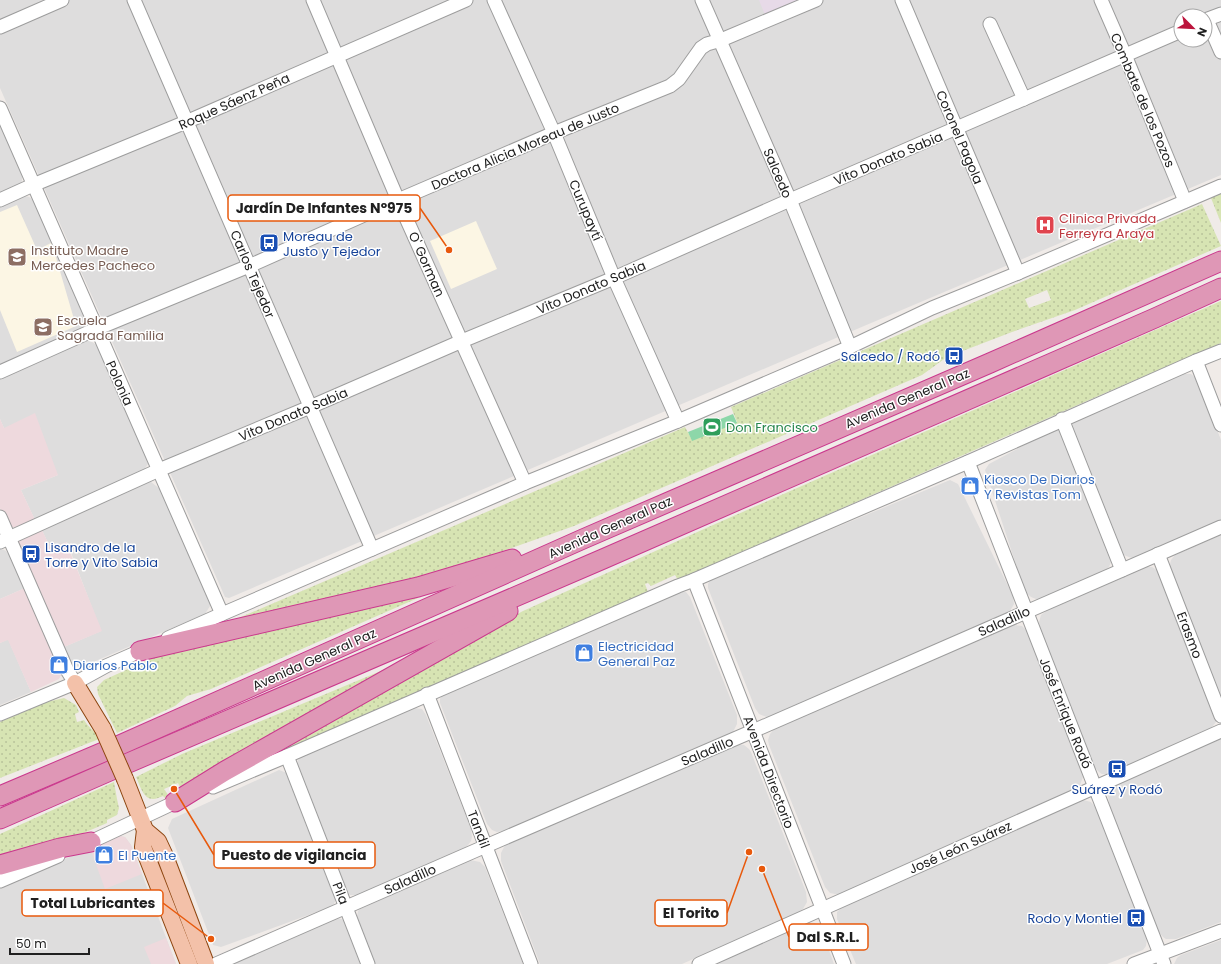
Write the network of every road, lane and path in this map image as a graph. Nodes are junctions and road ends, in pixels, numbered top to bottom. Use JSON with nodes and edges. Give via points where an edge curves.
{"nodes":[{"id":1,"x":62,"y":0,"type":"edge"},
{"id":2,"x":134,"y":0,"type":"edge"},
{"id":3,"x":313,"y":0,"type":"edge"},
{"id":4,"x":466,"y":0,"type":"edge"},
{"id":5,"x":494,"y":0,"type":"edge"},
{"id":6,"x":702,"y":0,"type":"edge"},
{"id":7,"x":816,"y":0,"type":"edge"},
{"id":8,"x":902,"y":0,"type":"edge"},
{"id":9,"x":1101,"y":0,"type":"edge"},
{"id":10,"x":990,"y":24,"type":"dead end"},
{"id":11,"x":0,"y":27,"type":"edge"},
{"id":12,"x":1173,"y":34,"type":"edge"},
{"id":13,"x":1213,"y":35,"type":"edge"},
{"id":14,"x":721,"y":40,"type":"junction"},
{"id":15,"x":1221,"y":52,"type":"edge"},
{"id":16,"x":337,"y":55,"type":"junction"},
{"id":17,"x":1125,"y":55,"type":"junction"},
{"id":18,"x":1024,"y":99,"type":"junction"},
{"id":19,"x":0,"y":108,"type":"edge"},
{"id":20,"x":186,"y":122,"type":"junction"},
{"id":21,"x":956,"y":129,"type":"junction"},
{"id":22,"x":554,"y":133,"type":"junction"},
{"id":23,"x":33,"y":185,"type":"junction"},
{"id":24,"x":1221,"y":186,"type":"edge"},
{"id":25,"x":0,"y":200,"type":"edge"},
{"id":26,"x":398,"y":200,"type":"junction"},
{"id":27,"x":790,"y":200,"type":"junction"},
{"id":28,"x":1186,"y":201,"type":"junction"},
{"id":29,"x":1221,"y":261,"type":"edge"},
{"id":30,"x":249,"y":266,"type":"junction"},
{"id":31,"x":1018,"y":273,"type":"junction"},
{"id":32,"x":614,"y":278,"type":"junction"},
{"id":33,"x":1221,"y":288,"type":"edge"},
{"id":34,"x":96,"y":329,"type":"junction"},
{"id":35,"x":462,"y":341,"type":"junction"},
{"id":36,"x":850,"y":346,"type":"junction"},
{"id":37,"x":1221,"y":351,"type":"edge"},
{"id":38,"x":1196,"y":361,"type":"junction"},
{"id":39,"x":0,"y":372,"type":"edge"},
{"id":40,"x":310,"y":407,"type":"junction"},
{"id":41,"x":1062,"y":419,"type":"junction"},
{"id":42,"x":678,"y":421,"type":"junction"},
{"id":43,"x":1221,"y":425,"type":"edge"},
{"id":44,"x":968,"y":462,"type":"junction"},
{"id":45,"x":159,"y":470,"type":"junction"},
{"id":46,"x":525,"y":483,"type":"junction"},
{"id":47,"x":0,"y":517,"type":"edge"},
{"id":48,"x":1221,"y":527,"type":"edge"},
{"id":49,"x":583,"y":539,"type":"junction"},
{"id":50,"x":5,"y":540,"type":"edge"},
{"id":51,"x":372,"y":549,"type":"junction"},
{"id":52,"x":1158,"y":554,"type":"junction"},
{"id":53,"x":603,"y":559,"type":"junction"},
{"id":54,"x":1122,"y":570,"type":"junction"},
{"id":55,"x":694,"y":580,"type":"junction"},
{"id":56,"x":1026,"y":612,"type":"junction"},
{"id":57,"x":222,"y":614,"type":"junction"},
{"id":58,"x":140,"y":651,"type":"junction"},
{"id":59,"x":75,"y":683,"type":"junction"},
{"id":60,"x":427,"y":694,"type":"junction"},
{"id":61,"x":0,"y":714,"type":"edge"},
{"id":62,"x":1221,"y":716,"type":"edge"},
{"id":63,"x":753,"y":731,"type":"junction"},
{"id":64,"x":1221,"y":731,"type":"edge"},
{"id":65,"x":287,"y":756,"type":"junction"},
{"id":66,"x":1095,"y":786,"type":"junction"},
{"id":67,"x":0,"y":796,"type":"edge"},
{"id":68,"x":175,"y":802,"type":"junction"},
{"id":69,"x":0,"y":819,"type":"edge"},
{"id":70,"x":143,"y":824,"type":"junction"},
{"id":71,"x":91,"y":842,"type":"junction"},
{"id":72,"x":486,"y":846,"type":"junction"},
{"id":73,"x":0,"y":865,"type":"edge"},
{"id":74,"x":0,"y":881,"type":"edge"},
{"id":75,"x":346,"y":907,"type":"junction"},
{"id":76,"x":822,"y":908,"type":"junction"},
{"id":77,"x":1221,"y":931,"type":"edge"},
{"id":78,"x":1162,"y":959,"type":"edge"},
{"id":79,"x":189,"y":964,"type":"edge"},
{"id":80,"x":206,"y":964,"type":"edge"},
{"id":81,"x":216,"y":964,"type":"edge"},
{"id":82,"x":368,"y":964,"type":"edge"},
{"id":83,"x":531,"y":964,"type":"edge"},
{"id":84,"x":699,"y":964,"type":"edge"},
{"id":85,"x":844,"y":964,"type":"edge"},
{"id":86,"x":1134,"y":964,"type":"edge"}],
"edges":[{"from":1,"to":11,"type":"street"},
{"from":2,"to":20,"type":"street","name":"Carlos Tejedor"},
{"from":3,"to":16,"type":"street","name":"O' Gorman"},
{"from":4,"to":16,"type":"street","name":"Roque Sáenz Peña"},
{"from":5,"to":22,"type":"street","name":"Curupaytí"},
{"from":6,"to":14,"type":"street","name":"Salcedo"},
{"from":7,"to":14,"type":"street","name":"Doctora Alicia Moreau de Justo"},
{"from":8,"to":21,"type":"street","name":"Coronel Pagola"},
{"from":9,"to":17,"type":"street","name":"Combate de los Pozos"},
{"from":10,"to":18,"type":"street"},
{"from":12,"to":17,"type":"street","name":"Vito Donato Sabia"},
{"from":13,"to":15,"type":"street"},
{"from":14,"to":22,"type":"street","name":"Doctora Alicia Moreau de Justo","via":[[701,48],[679,79],[670,86]]},
{"from":14,"to":27,"type":"street","name":"Salcedo"},
{"from":16,"to":20,"type":"street","name":"Roque Sáenz Peña"},
{"from":16,"to":26,"type":"street","name":"O' Gorman"},
{"from":17,"to":18,"type":"street","name":"Vito Donato Sabia"},
{"from":17,"to":28,"type":"street","name":"Combate de los Pozos"},
{"from":18,"to":21,"type":"street","name":"Vito Donato Sabia"},
{"from":19,"to":23,"type":"street","name":"Polonia"},
{"from":20,"to":23,"type":"street","name":"Roque Sáenz Peña"},
{"from":20,"to":30,"type":"street","name":"Carlos Tejedor"},
{"from":21,"to":27,"type":"street","name":"Vito Donato Sabia"},
{"from":21,"to":31,"type":"street","name":"Coronel Pagola"},
{"from":22,"to":26,"type":"street","name":"Doctora Alicia Moreau de Justo"},
{"from":22,"to":32,"type":"street","name":"Curupaytí"},
{"from":23,"to":25,"type":"street","name":"Roque Sáenz Peña"},
{"from":23,"to":34,"type":"street","name":"Polonia"},
{"from":24,"to":28,"type":"street"},
{"from":26,"to":30,"type":"street","name":"Doctora Alicia Moreau de Justo"},
{"from":26,"to":35,"type":"street","name":"O' Gorman"},
{"from":27,"to":32,"type":"street","name":"Vito Donato Sabia"},
{"from":27,"to":36,"type":"street","name":"Salcedo"},
{"from":28,"to":31,"type":"street"},
{"from":29,"to":49,"type":"highway","name":"Avenida General Paz"},
{"from":30,"to":34,"type":"street","name":"Doctora Alicia Moreau de Justo"},
{"from":30,"to":40,"type":"street","name":"Carlos Tejedor"},
{"from":31,"to":36,"type":"street","via":[[932,308]]},
{"from":32,"to":35,"type":"street","name":"Vito Donato Sabia"},
{"from":32,"to":42,"type":"street","name":"Curupaytí"},
{"from":33,"to":53,"type":"highway","name":"Avenida General Paz"},
{"from":34,"to":39,"type":"street","name":"Doctora Alicia Moreau de Justo"},
{"from":34,"to":45,"type":"street","name":"Polonia"},
{"from":35,"to":40,"type":"street","name":"Vito Donato Sabia"},
{"from":35,"to":46,"type":"street","name":"O' Gorman"},
{"from":36,"to":42,"type":"street"},
{"from":37,"to":38,"type":"street"},
{"from":38,"to":41,"type":"street"},
{"from":38,"to":43,"type":"street"},
{"from":40,"to":45,"type":"street","name":"Vito Donato Sabia"},
{"from":40,"to":51,"type":"street","name":"Carlos Tejedor"},
{"from":41,"to":44,"type":"street"},
{"from":41,"to":54,"type":"street"},
{"from":42,"to":46,"type":"street"},
{"from":44,"to":55,"type":"street"},
{"from":44,"to":56,"type":"street","name":"José Enrique Rodó"},
{"from":45,"to":50,"type":"street","name":"Vito Donato Sabia"},
{"from":45,"to":57,"type":"street","name":"Polonia"},
{"from":46,"to":51,"type":"street"},
{"from":47,"to":50,"type":"street"},
{"from":48,"to":52,"type":"street","name":"Saladillo"},
{"from":49,"to":58,"type":"highway","via":[[418,587]]},
{"from":49,"to":67,"type":"highway","name":"Avenida General Paz"},
{"from":50,"to":59,"type":"street"},
{"from":51,"to":57,"type":"street"},
{"from":52,"to":54,"type":"street","name":"Saladillo"},
{"from":52,"to":62,"type":"street","name":"Erasmo"},
{"from":53,"to":68,"type":"highway","via":[[286,736]]},
{"from":53,"to":69,"type":"highway","name":"Avenida General Paz"},
{"from":54,"to":56,"type":"street","name":"Saladillo"},
{"from":55,"to":60,"type":"street"},
{"from":55,"to":63,"type":"street","name":"Avenida Directorio"},
{"from":56,"to":63,"type":"street","name":"Saladillo"},
{"from":56,"to":66,"type":"street","name":"José Enrique Rodó"},
{"from":57,"to":58,"type":"street"},
{"from":58,"to":59,"type":"street"},
{"from":59,"to":61,"type":"street"},
{"from":59,"to":70,"type":"main road","bridge":true,"via":[[103,729]]},
{"from":60,"to":65,"type":"street"},
{"from":60,"to":72,"type":"street","name":"Tandil"},
{"from":63,"to":72,"type":"street","name":"Saladillo"},
{"from":63,"to":76,"type":"street","name":"Avenida Directorio"},
{"from":64,"to":66,"type":"street","name":"José León Suárez"},
{"from":65,"to":68,"type":"street"},
{"from":65,"to":75,"type":"street","name":"Pila"},
{"from":66,"to":76,"type":"street","name":"José León Suárez"},
{"from":66,"to":78,"type":"street","name":"José Enrique Rodó"},
{"from":68,"to":70,"type":"street"},
{"from":70,"to":71,"type":"street"},
{"from":70,"to":79,"type":"main road","via":[[143,847]]},
{"from":70,"to":80,"type":"main road","via":[[158,841]]},
{"from":71,"to":73,"type":"highway"},
{"from":71,"to":74,"type":"street"},
{"from":72,"to":75,"type":"street","name":"Saladillo"},
{"from":72,"to":83,"type":"street","name":"Tandil"},
{"from":75,"to":81,"type":"street","name":"Saladillo"},
{"from":75,"to":82,"type":"street","name":"Pila"},
{"from":76,"to":84,"type":"street","name":"José León Suárez"},
{"from":76,"to":85,"type":"street","name":"Avenida Directorio"},
{"from":77,"to":78,"type":"street"},
{"from":78,"to":86,"type":"street"}]}
